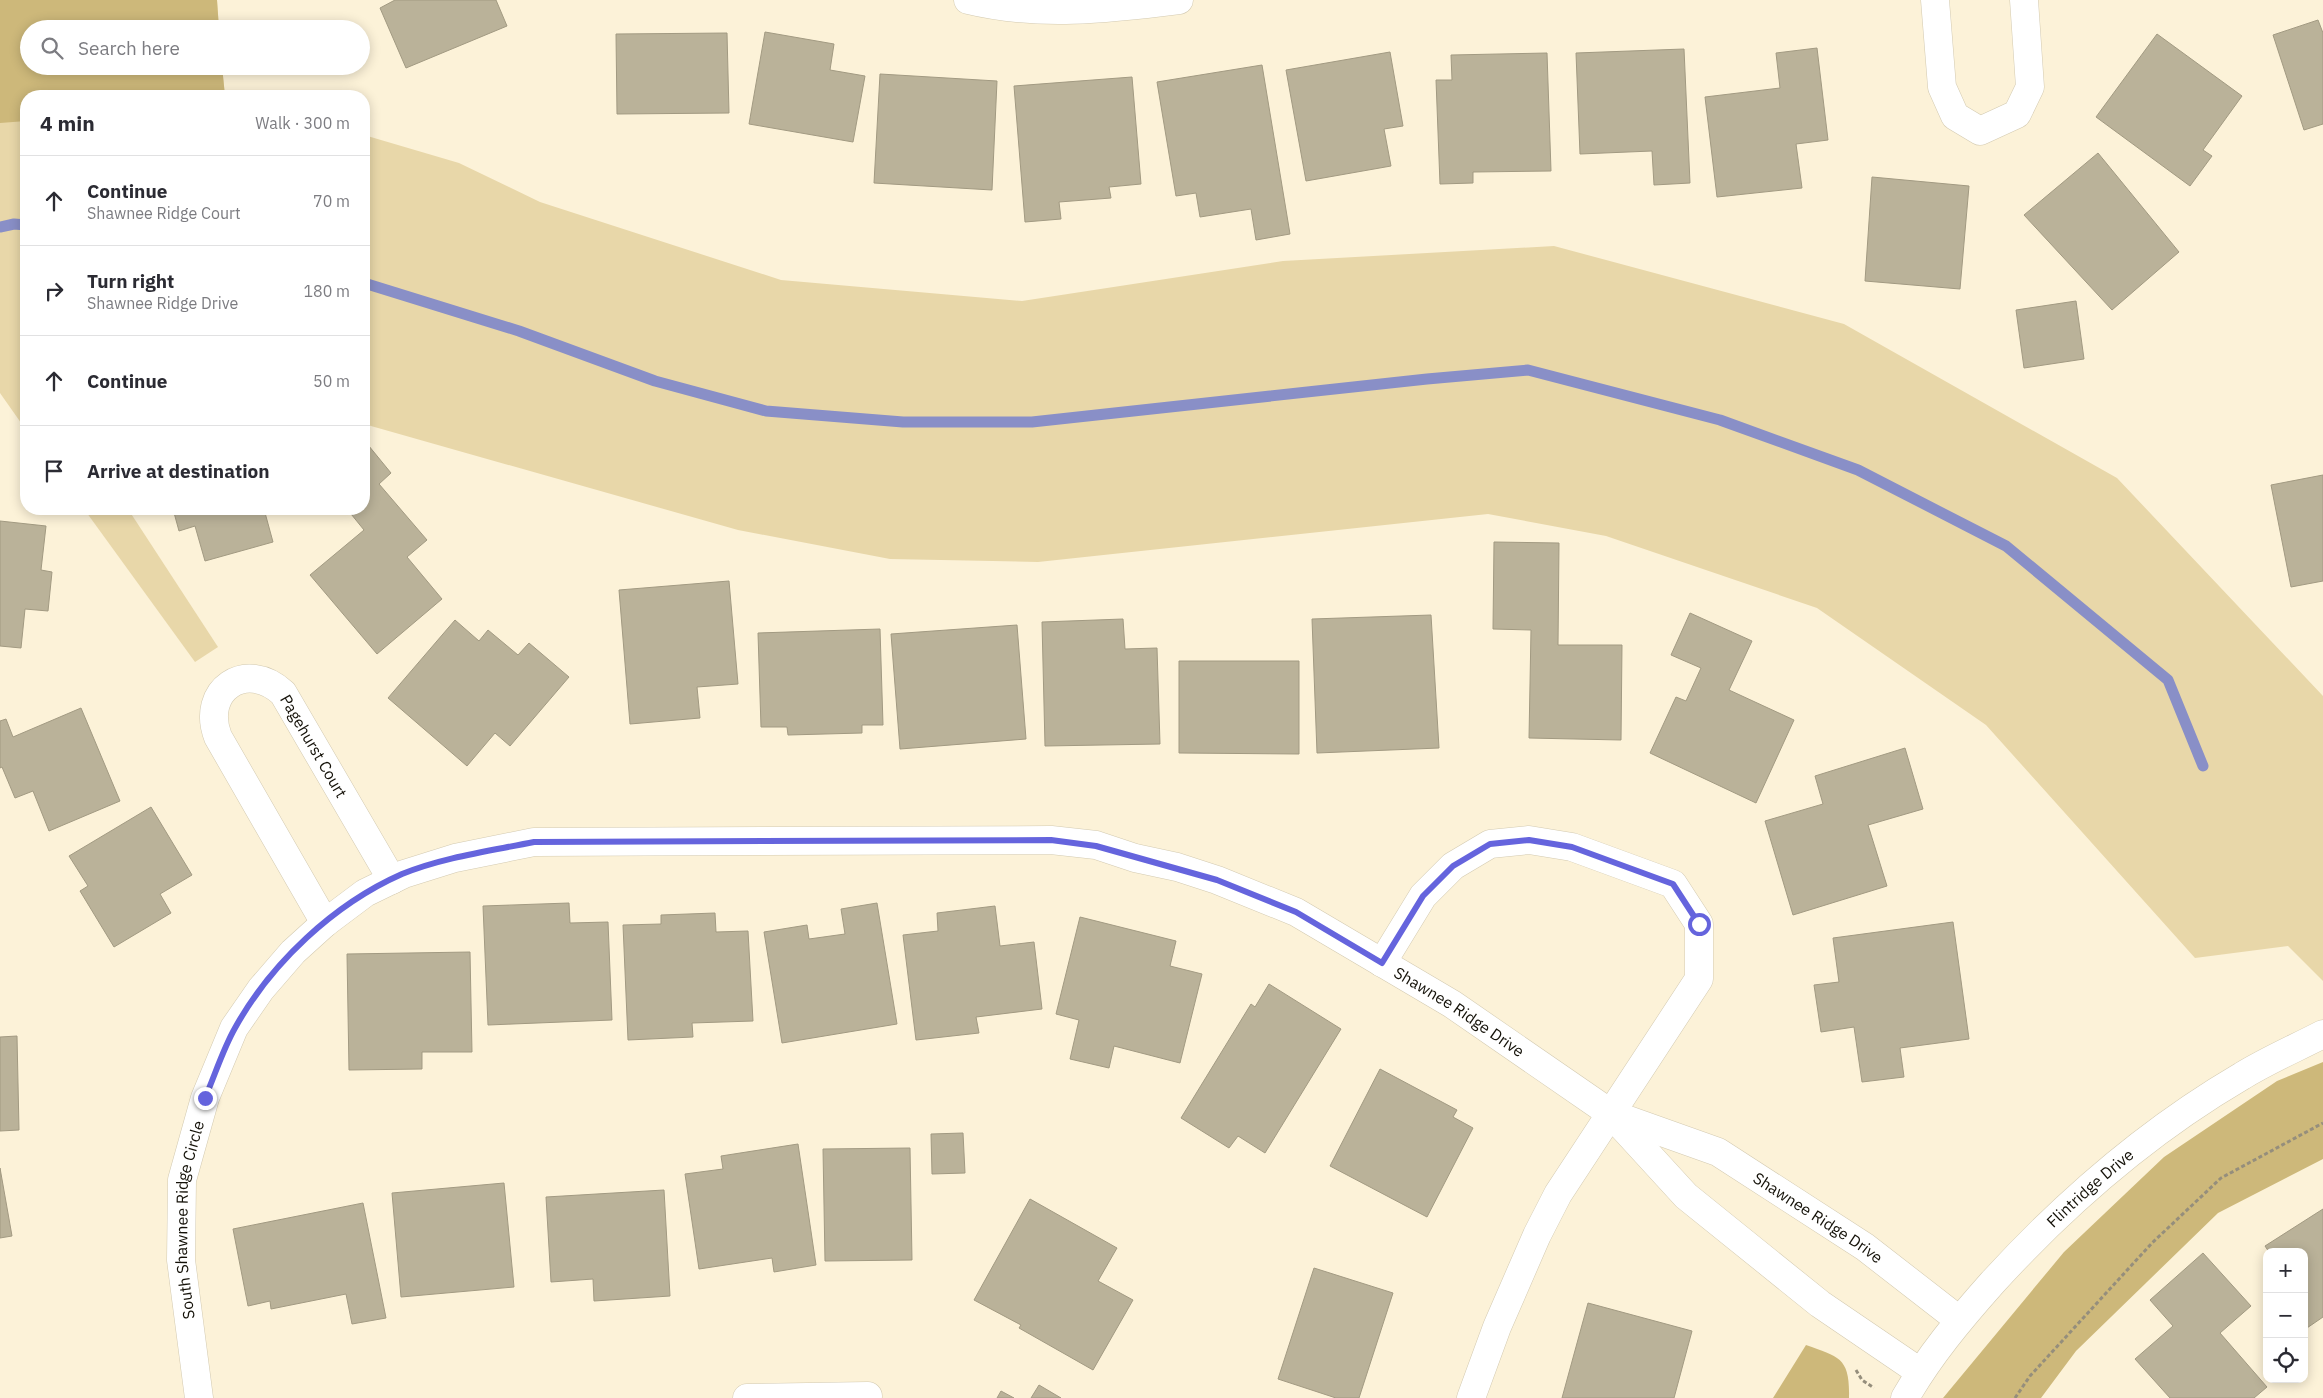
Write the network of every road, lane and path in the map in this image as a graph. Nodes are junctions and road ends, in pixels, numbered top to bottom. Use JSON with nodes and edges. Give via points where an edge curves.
{"nodes":[{"id":1,"x":968,"y":0,"type":"edge"},
{"id":2,"x":1179,"y":0,"type":"edge"},
{"id":3,"x":1935,"y":0,"type":"edge"},
{"id":4,"x":2024,"y":0,"type":"edge"},
{"id":5,"x":392,"y":880,"type":"junction"},
{"id":6,"x":365,"y":893,"type":"joint"},
{"id":7,"x":325,"y":923,"type":"junction"},
{"id":8,"x":1382,"y":963,"type":"junction"},
{"id":9,"x":2323,"y":1034,"type":"edge"},
{"id":10,"x":1610,"y":1113,"type":"junction"},
{"id":11,"x":2323,"y":1123,"type":"edge"},
{"id":12,"x":1959,"y":1320,"type":"junction"},
{"id":13,"x":1920,"y":1372,"type":"junction"},
{"id":14,"x":868,"y":1396,"type":"dead end"},
{"id":15,"x":199,"y":1398,"type":"edge"},
{"id":16,"x":747,"y":1398,"type":"edge"},
{"id":17,"x":1471,"y":1398,"type":"edge"},
{"id":18,"x":1905,"y":1398,"type":"edge"},
{"id":19,"x":2014,"y":1398,"type":"edge"}],
"edges":[{"from":1,"to":2,"type":"street","via":[[998,7],[1058,12]]},
{"from":3,"to":4,"type":"street","via":[[1942,87],[1954,116],[1980,131],[2017,114],[2030,87]]},
{"from":5,"to":6,"type":"street","name":"Shawnee Ridge Drive"},
{"from":5,"to":7,"type":"street","name":"Pagehurst Court","via":[[282,693],[272,683],[259,678],[245,678],[232,683],[216,701],[213,713],[216,731]]},
{"from":5,"to":8,"type":"street","name":"Shawnee Ridge Drive","via":[[455,858],[534,842],[1051,840],[1096,846],[1217,880],[1296,912]]},
{"from":6,"to":7,"type":"street","name":"South Shawnee Ridge Circle"},
{"from":7,"to":15,"type":"street","name":"South Shawnee Ridge Circle","via":[[261,988],[234,1028],[205,1098],[182,1180],[181,1260]]},
{"from":8,"to":10,"type":"street","name":"Shawnee Ridge Drive","via":[[1452,1004]]},
{"from":8,"to":10,"type":"street","via":[[1423,896],[1453,866],[1490,844],[1529,840],[1572,847],[1673,884],[1699,924],[1699,979]]},
{"from":9,"to":12,"type":"street","name":"Flintridge Drive","via":[[2242,1076],[2115,1164],[2036,1235]]},
{"from":10,"to":12,"type":"street","name":"Shawnee Ridge Drive","via":[[1718,1152],[1864,1246]]},
{"from":10,"to":13,"type":"street","name":"Shawnee Ridge Drive","via":[[1686,1196],[1820,1304]]},
{"from":10,"to":17,"type":"street","via":[[1536,1235],[1497,1326]]},
{"from":11,"to":19,"type":"path","via":[[2221,1178],[2152,1243],[2030,1376]]},
{"from":12,"to":13,"type":"street","name":"Flintridge Drive"},
{"from":13,"to":18,"type":"street","name":"Flintridge Drive"},
{"from":14,"to":16,"type":"street"}]}
